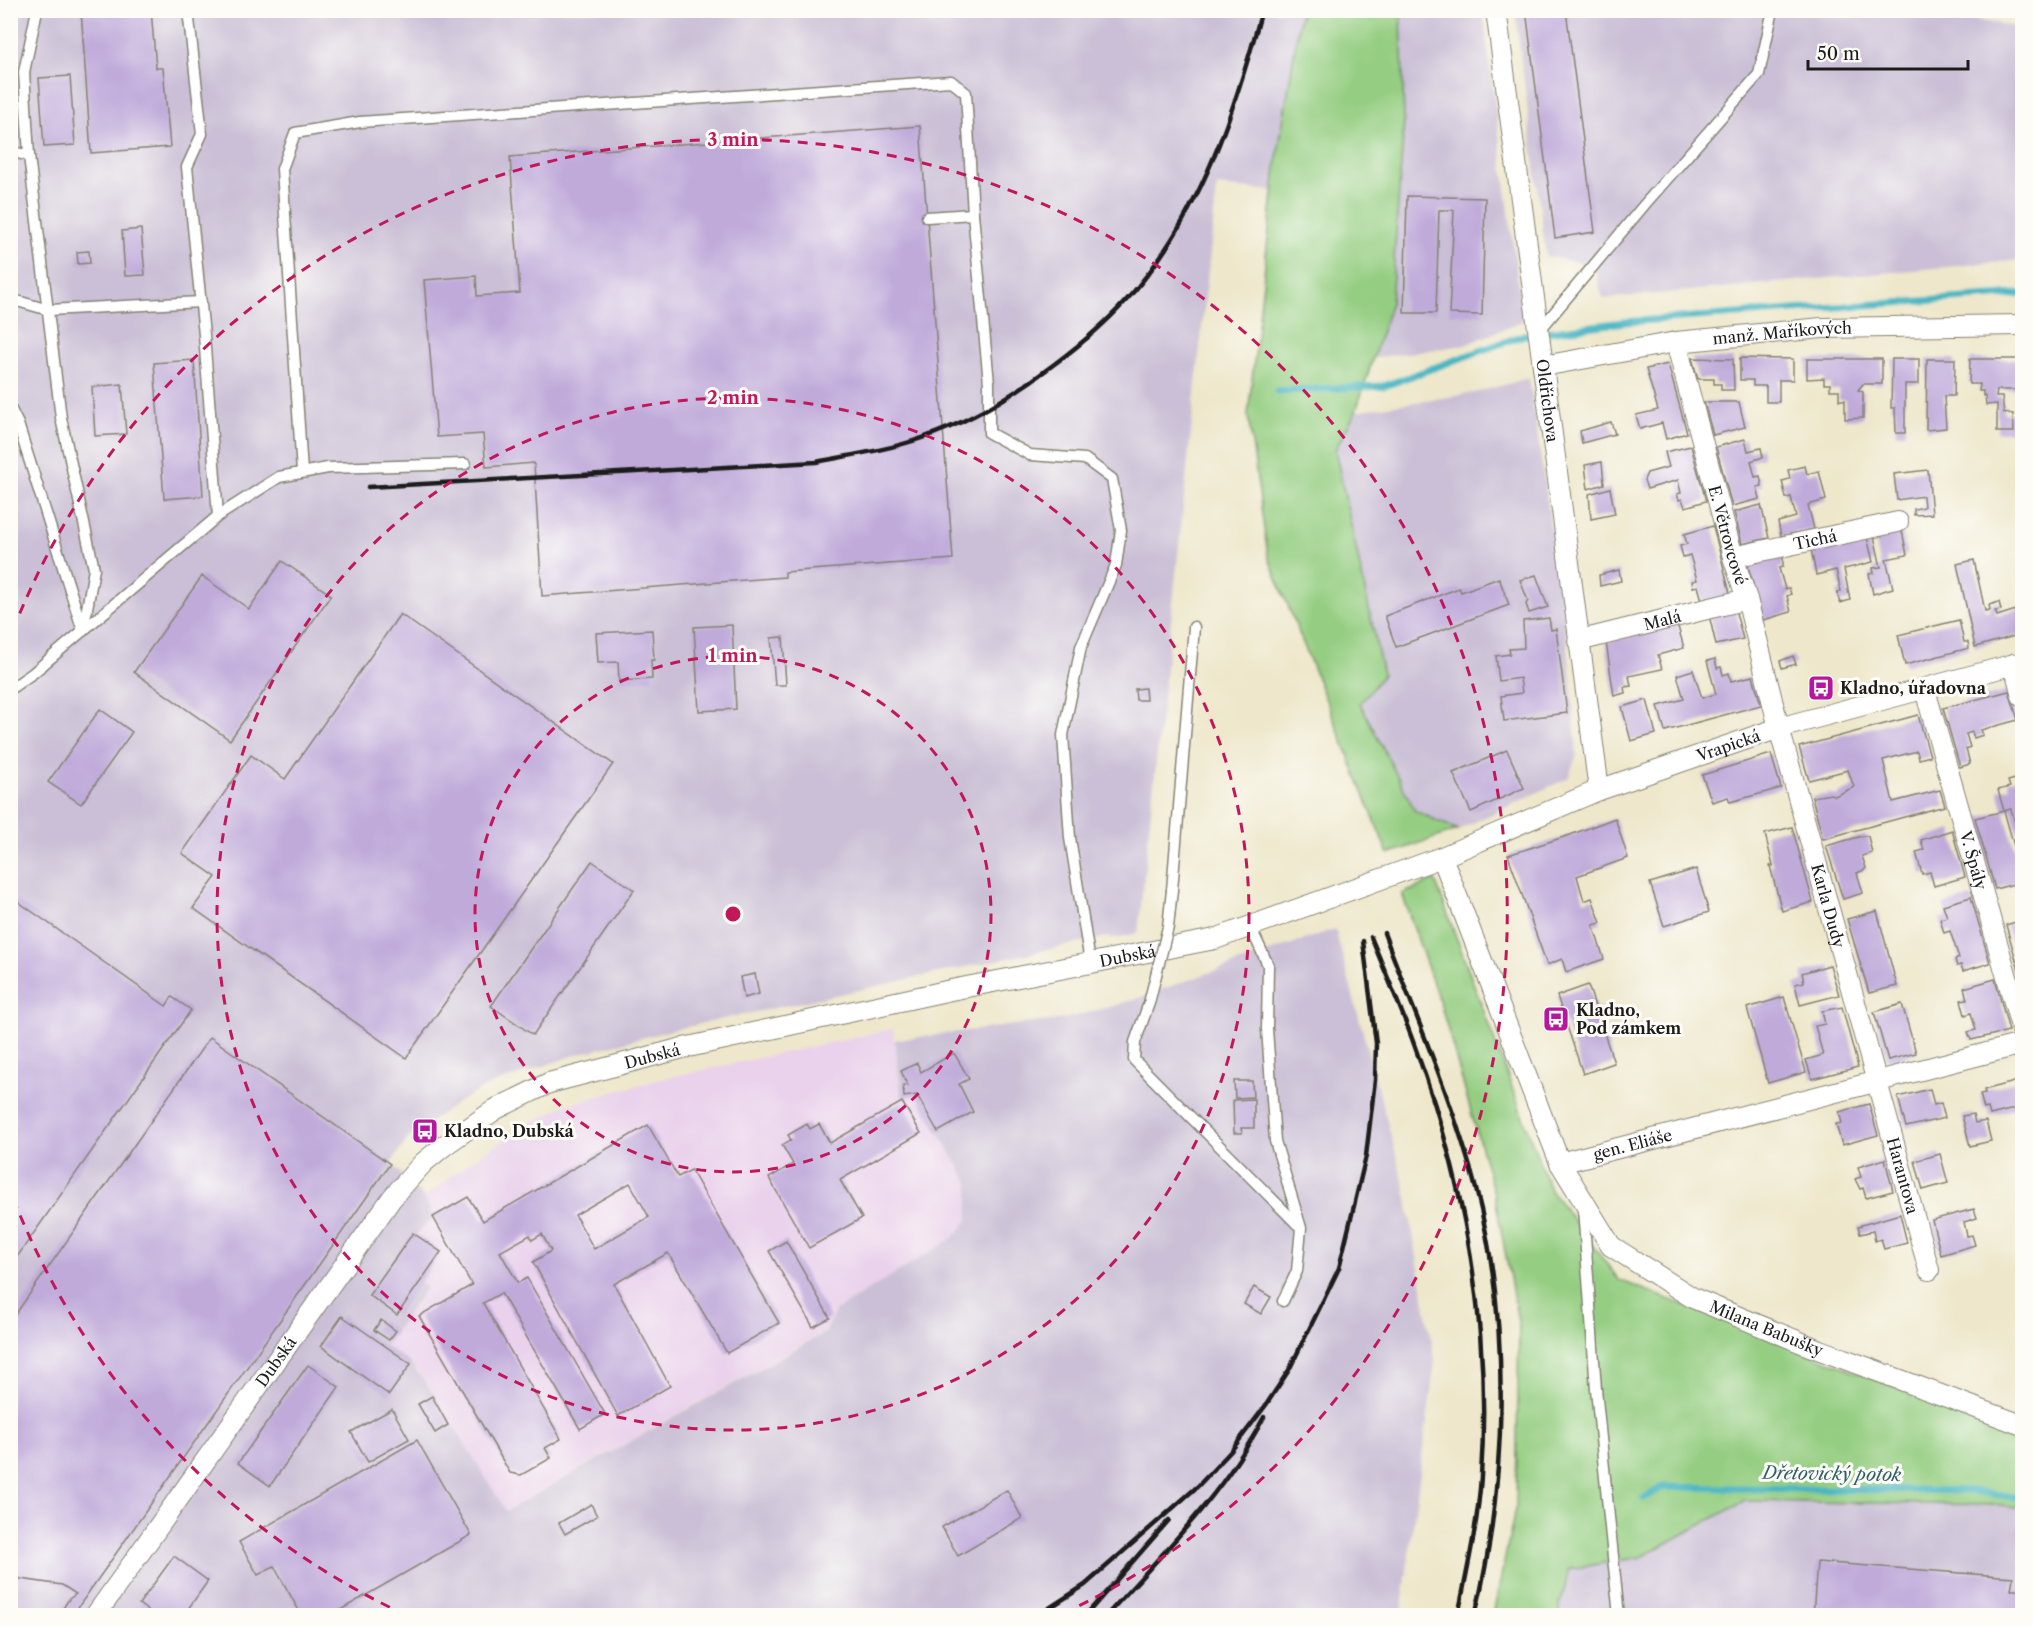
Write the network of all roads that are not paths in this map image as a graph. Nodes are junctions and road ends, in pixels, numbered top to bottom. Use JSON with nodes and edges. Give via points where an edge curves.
{"nodes":[{"id":1,"x":37,"y":10,"type":"edge"},
{"id":2,"x":188,"y":10,"type":"edge"},
{"id":3,"x":1496,"y":10,"type":"edge"},
{"id":4,"x":1773,"y":10,"type":"edge"},
{"id":5,"x":10,"y":151,"type":"edge"},
{"id":6,"x":29,"y":156,"type":"junction"},
{"id":7,"x":973,"y":214,"type":"junction"},
{"id":8,"x":927,"y":217,"type":"dead end"},
{"id":9,"x":10,"y":299,"type":"edge"},
{"id":10,"x":201,"y":302,"type":"junction"},
{"id":11,"x":49,"y":310,"type":"junction"},
{"id":12,"x":2022,"y":325,"type":"edge"},
{"id":13,"x":1539,"y":331,"type":"junction"},
{"id":14,"x":1676,"y":342,"type":"junction"},
{"id":15,"x":1543,"y":366,"type":"junction"},
{"id":16,"x":10,"y":408,"type":"edge"},
{"id":17,"x":465,"y":464,"type":"dead end"},
{"id":18,"x":302,"y":472,"type":"junction"},
{"id":19,"x":218,"y":516,"type":"junction"},
{"id":20,"x":1898,"y":522,"type":"dead end"},
{"id":21,"x":1733,"y":557,"type":"junction"},
{"id":22,"x":1747,"y":599,"type":"junction"},
{"id":23,"x":1194,"y":627,"type":"dead end"},
{"id":24,"x":82,"y":631,"type":"junction"},
{"id":25,"x":1578,"y":641,"type":"junction"},
{"id":26,"x":2018,"y":663,"type":"edge"},
{"id":27,"x":10,"y":689,"type":"edge"},
{"id":28,"x":1925,"y":690,"type":"junction"},
{"id":29,"x":2022,"y":696,"type":"edge"},
{"id":30,"x":1779,"y":728,"type":"junction"},
{"id":31,"x":1599,"y":790,"type":"junction"},
{"id":32,"x":1442,"y":857,"type":"junction"},
{"id":33,"x":1250,"y":926,"type":"junction"},
{"id":34,"x":1090,"y":962,"type":"junction"},
{"id":35,"x":2022,"y":1030,"type":"edge"},
{"id":36,"x":2022,"y":1044,"type":"edge"},
{"id":37,"x":1878,"y":1081,"type":"junction"},
{"id":38,"x":1560,"y":1163,"type":"junction"},
{"id":39,"x":1582,"y":1199,"type":"junction"},
{"id":40,"x":1301,"y":1228,"type":"junction"},
{"id":41,"x":1929,"y":1270,"type":"dead end"},
{"id":42,"x":1283,"y":1300,"type":"dead end"},
{"id":43,"x":2022,"y":1425,"type":"edge"},
{"id":44,"x":95,"y":1616,"type":"edge"},
{"id":45,"x":1619,"y":1616,"type":"edge"}],
"edges":[{"from":1,"to":6,"type":"lane","via":[[24,72]]},
{"from":2,"to":10,"type":"lane","via":[[202,134],[187,166]]},
{"from":3,"to":13,"type":"street","name":"Oldřichova"},
{"from":4,"to":13,"type":"lane","via":[[1759,74]]},
{"from":5,"to":6,"type":"lane"},
{"from":6,"to":11,"type":"lane"},
{"from":7,"to":8,"type":"lane"},
{"from":7,"to":18,"type":"lane","via":[[966,93],[951,81],[360,122],[295,134],[282,169]]},
{"from":7,"to":34,"type":"lane","via":[[989,383],[989,433],[1030,455],[1085,459],[1112,479],[1121,530],[1116,565],[1081,647],[1063,735],[1070,837]]},
{"from":9,"to":11,"type":"lane"},
{"from":10,"to":11,"type":"lane"},
{"from":10,"to":19,"type":"lane"},
{"from":11,"to":24,"type":"lane","via":[[61,418],[94,569]]},
{"from":12,"to":14,"type":"street","name":"manž. Maříkových","via":[[1822,328]]},
{"from":13,"to":15,"type":"street","name":"Oldřichova"},
{"from":14,"to":15,"type":"street","name":"manž. Maříkových"},
{"from":14,"to":21,"type":"street","name":"E. Větrovcové"},
{"from":15,"to":25,"type":"street","name":"Oldřichova"},
{"from":16,"to":24,"type":"lane"},
{"from":17,"to":18,"type":"lane"},
{"from":18,"to":19,"type":"lane","via":[[279,477]]},
{"from":19,"to":24,"type":"lane"},
{"from":20,"to":21,"type":"street","name":"Tichá"},
{"from":21,"to":22,"type":"street","name":"E. Větrovcové"},
{"from":22,"to":25,"type":"street","name":"Malá"},
{"from":22,"to":30,"type":"street","name":"E. Větrovcové"},
{"from":23,"to":40,"type":"lane","bridge":true,"via":[[1168,927],[1135,1042],[1134,1060]]},
{"from":24,"to":27,"type":"lane"},
{"from":25,"to":31,"type":"street","name":"Oldřichova"},
{"from":26,"to":28,"type":"street","name":"Vrapická"},
{"from":26,"to":29,"type":"street"},
{"from":28,"to":30,"type":"street","name":"Vrapická"},
{"from":28,"to":35,"type":"street","name":"V. Špály"},
{"from":30,"to":31,"type":"street","name":"Vrapická"},
{"from":30,"to":37,"type":"street","name":"Karla Dudy"},
{"from":31,"to":32,"type":"street","name":"Vrapická"},
{"from":32,"to":33,"type":"street","name":"Dubská"},
{"from":32,"to":38,"type":"street"},
{"from":33,"to":34,"type":"street","name":"Dubská","via":[[1215,939]]},
{"from":33,"to":40,"type":"lane","via":[[1268,965],[1267,1029],[1275,1141]]},
{"from":34,"to":44,"type":"street","name":"Dubská","via":[[679,1049],[549,1083],[496,1110],[423,1163],[392,1198]]},
{"from":36,"to":37,"type":"street","name":"gen. Eliáše"},
{"from":37,"to":38,"type":"street","name":"gen. Eliáše"},
{"from":37,"to":41,"type":"street","name":"Harantova"},
{"from":38,"to":39,"type":"street","name":"Milana Babušky"},
{"from":39,"to":43,"type":"street","name":"Milana Babušky","via":[[1611,1246],[1693,1298]]},
{"from":39,"to":45,"type":"lane"},
{"from":40,"to":42,"type":"lane","via":[[1297,1271]]}]}
